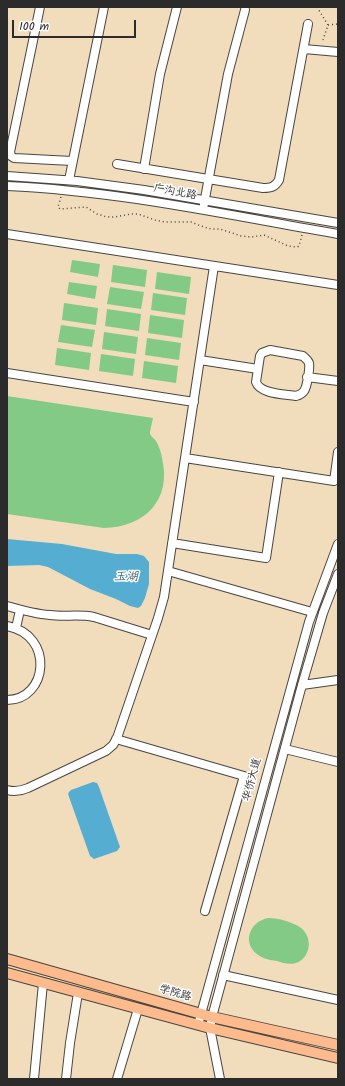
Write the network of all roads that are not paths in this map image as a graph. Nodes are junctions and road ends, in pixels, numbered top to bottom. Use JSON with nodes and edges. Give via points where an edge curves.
{"nodes":[{"id":1,"x":40,"y":7,"type":"edge"},
{"id":2,"x":104,"y":7,"type":"edge"},
{"id":3,"x":177,"y":7,"type":"edge"},
{"id":4,"x":245,"y":10,"type":"dead end"},
{"id":5,"x":308,"y":24,"type":"dead end"},
{"id":6,"x":304,"y":49,"type":"junction"},
{"id":7,"x":338,"y":52,"type":"edge"},
{"id":8,"x":72,"y":161,"type":"junction"},
{"id":9,"x":117,"y":164,"type":"dead end"},
{"id":10,"x":144,"y":169,"type":"junction"},
{"id":11,"x":7,"y":176,"type":"edge"},
{"id":12,"x":208,"y":179,"type":"junction"},
{"id":13,"x":69,"y":180,"type":"junction"},
{"id":14,"x":7,"y":186,"type":"edge"},
{"id":15,"x":205,"y":199,"type":"junction"},
{"id":16,"x":203,"y":209,"type":"junction"},
{"id":17,"x":338,"y":222,"type":"edge"},
{"id":18,"x":7,"y":234,"type":"edge"},
{"id":19,"x":338,"y":234,"type":"edge"},
{"id":20,"x":214,"y":266,"type":"junction"},
{"id":21,"x":338,"y":285,"type":"edge"},
{"id":22,"x":200,"y":360,"type":"junction"},
{"id":23,"x":258,"y":369,"type":"junction"},
{"id":24,"x":7,"y":373,"type":"edge"},
{"id":25,"x":307,"y":377,"type":"junction"},
{"id":26,"x":338,"y":381,"type":"edge"},
{"id":27,"x":194,"y":402,"type":"junction"},
{"id":28,"x":338,"y":452,"type":"edge"},
{"id":29,"x":185,"y":458,"type":"junction"},
{"id":30,"x":279,"y":472,"type":"junction"},
{"id":31,"x":172,"y":543,"type":"junction"},
{"id":32,"x":338,"y":544,"type":"edge"},
{"id":33,"x":168,"y":571,"type":"junction"},
{"id":34,"x":338,"y":574,"type":"edge"},
{"id":35,"x":7,"y":606,"type":"edge"},
{"id":36,"x":20,"y":610,"type":"junction"},
{"id":37,"x":312,"y":612,"type":"junction"},
{"id":38,"x":7,"y":626,"type":"edge"},
{"id":39,"x":16,"y":628,"type":"junction"},
{"id":40,"x":152,"y":635,"type":"junction"},
{"id":41,"x":338,"y":680,"type":"edge"},
{"id":42,"x":302,"y":685,"type":"junction"},
{"id":43,"x":7,"y":700,"type":"edge"},
{"id":44,"x":116,"y":740,"type":"junction"},
{"id":45,"x":285,"y":749,"type":"junction"},
{"id":46,"x":338,"y":762,"type":"edge"},
{"id":47,"x":7,"y":790,"type":"edge"},
{"id":48,"x":205,"y":911,"type":"dead end"},
{"id":49,"x":7,"y":959,"type":"edge"},
{"id":50,"x":7,"y":973,"type":"edge"},
{"id":51,"x":223,"y":975,"type":"junction"},
{"id":52,"x":43,"y":983,"type":"junction"},
{"id":53,"x":78,"y":992,"type":"junction"},
{"id":54,"x":338,"y":1000,"type":"edge"},
{"id":55,"x":138,"y":1009,"type":"junction"},
{"id":56,"x":200,"y":1013,"type":"junction"},
{"id":57,"x":212,"y":1016,"type":"junction"},
{"id":58,"x":198,"y":1025,"type":"junction"},
{"id":59,"x":210,"y":1028,"type":"junction"},
{"id":60,"x":338,"y":1045,"type":"edge"},
{"id":61,"x":338,"y":1058,"type":"edge"},
{"id":62,"x":34,"y":1079,"type":"edge"},
{"id":63,"x":66,"y":1079,"type":"edge"},
{"id":64,"x":117,"y":1079,"type":"edge"},
{"id":65,"x":220,"y":1079,"type":"edge"}],
"edges":[{"from":1,"to":8,"type":"street","via":[[10,152],[14,158]]},
{"from":2,"to":8,"type":"street"},
{"from":3,"to":10,"type":"street","via":[[160,74]]},
{"from":4,"to":12,"type":"street","via":[[228,74]]},
{"from":5,"to":6,"type":"street"},
{"from":6,"to":7,"type":"street"},
{"from":6,"to":12,"type":"street","via":[[280,180],[269,188]]},
{"from":8,"to":13,"type":"street"},
{"from":9,"to":10,"type":"street"},
{"from":10,"to":12,"type":"street"},
{"from":11,"to":13,"type":"street","name":"广沟北路"},
{"from":12,"to":15,"type":"street"},
{"from":13,"to":15,"type":"street","name":"广沟北路"},
{"from":14,"to":16,"type":"street","name":"广沟北路","via":[[63,189]]},
{"from":15,"to":16,"type":"street"},
{"from":15,"to":17,"type":"street","name":"广沟北路"},
{"from":16,"to":19,"type":"street","name":"广沟北路"},
{"from":18,"to":20,"type":"street"},
{"from":20,"to":21,"type":"street"},
{"from":20,"to":22,"type":"street"},
{"from":22,"to":23,"type":"street"},
{"from":22,"to":27,"type":"street"},
{"from":23,"to":25,"type":"street","via":[[260,356],[270,350],[303,356],[309,363]]},
{"from":23,"to":25,"type":"street","via":[[256,382],[263,391],[296,396],[303,393]]},
{"from":24,"to":27,"type":"street"},
{"from":25,"to":26,"type":"street"},
{"from":27,"to":29,"type":"street"},
{"from":28,"to":30,"type":"street","via":[[334,481]]},
{"from":29,"to":30,"type":"street"},
{"from":29,"to":31,"type":"street"},
{"from":30,"to":31,"type":"street","via":[[266,558]]},
{"from":31,"to":33,"type":"street"},
{"from":32,"to":37,"type":"street","name":"华侨大道"},
{"from":33,"to":37,"type":"street"},
{"from":33,"to":40,"type":"street","via":[[164,597]]},
{"from":34,"to":42,"type":"street","name":"华侨大道","via":[[323,613]]},
{"from":35,"to":36,"type":"street"},
{"from":36,"to":39,"type":"street"},
{"from":36,"to":40,"type":"street","via":[[50,616],[84,615]]},
{"from":37,"to":56,"type":"street","name":"华侨大道"},
{"from":38,"to":39,"type":"street"},
{"from":39,"to":43,"type":"street","via":[[35,643],[40,654],[41,666],[32,688],[22,696]]},
{"from":40,"to":44,"type":"street"},
{"from":41,"to":42,"type":"street"},
{"from":42,"to":45,"type":"street","name":"华侨大道"},
{"from":44,"to":47,"type":"street","via":[[106,751],[28,788],[20,791]]},
{"from":44,"to":48,"type":"street","via":[[244,776]]},
{"from":45,"to":46,"type":"street"},
{"from":45,"to":51,"type":"street","name":"华侨大道"},
{"from":49,"to":56,"type":"main road","name":"学院路"},
{"from":50,"to":52,"type":"main road"},
{"from":51,"to":54,"type":"street"},
{"from":51,"to":57,"type":"street","name":"华侨大道"},
{"from":52,"to":53,"type":"main road"},
{"from":52,"to":62,"type":"street"},
{"from":53,"to":55,"type":"main road"},
{"from":53,"to":63,"type":"street"},
{"from":55,"to":58,"type":"main road"},
{"from":55,"to":64,"type":"street"},
{"from":56,"to":57,"type":"main road","name":"学院路"},
{"from":56,"to":58,"type":"street","name":"华侨大道"},
{"from":57,"to":59,"type":"street","name":"华侨大道"},
{"from":57,"to":60,"type":"main road","name":"学院路"},
{"from":58,"to":59,"type":"main road"},
{"from":59,"to":61,"type":"main road"},
{"from":59,"to":65,"type":"street"}]}
